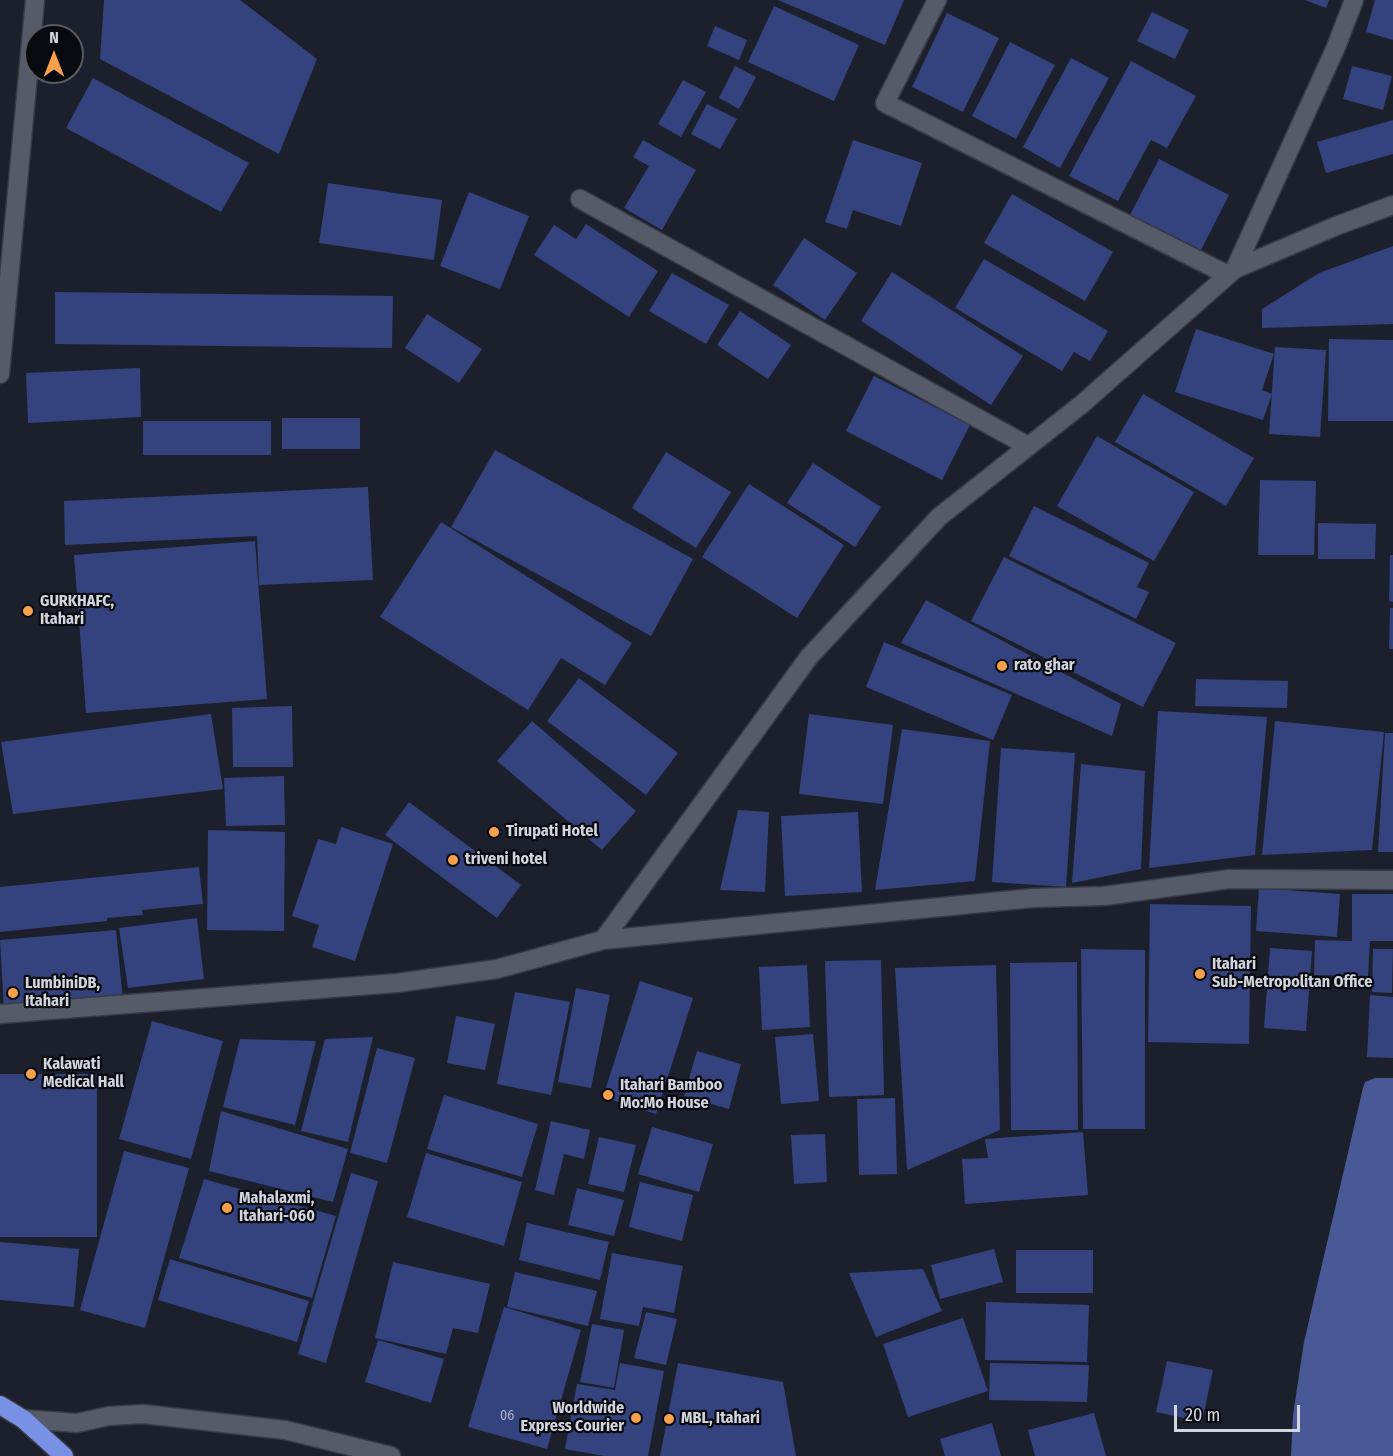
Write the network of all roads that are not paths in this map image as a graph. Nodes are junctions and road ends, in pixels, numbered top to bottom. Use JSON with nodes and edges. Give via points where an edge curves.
{"nodes":[{"id":1,"x":35,"y":0,"type":"edge"},
{"id":2,"x":937,"y":0,"type":"edge"},
{"id":3,"x":1354,"y":0,"type":"edge"},
{"id":4,"x":580,"y":199,"type":"dead end"},
{"id":5,"x":1393,"y":205,"type":"edge"},
{"id":6,"x":1232,"y":272,"type":"junction"},
{"id":7,"x":3,"y":299,"type":"edge"},
{"id":8,"x":0,"y":374,"type":"edge"},
{"id":9,"x":1028,"y":446,"type":"junction"},
{"id":10,"x":1393,"y":880,"type":"edge"},
{"id":11,"x":603,"y":940,"type":"junction"},
{"id":12,"x":0,"y":1014,"type":"edge"},
{"id":13,"x":0,"y":1404,"type":"edge"},
{"id":14,"x":23,"y":1419,"type":"junction"},
{"id":15,"x":64,"y":1456,"type":"edge"},
{"id":16,"x":392,"y":1456,"type":"edge"}],
"edges":[{"from":1,"to":7,"type":"street"},
{"from":2,"to":6,"type":"street","via":[[885,103]]},
{"from":3,"to":6,"type":"street"},
{"from":4,"to":9,"type":"street"},
{"from":5,"to":6,"type":"street"},
{"from":6,"to":9,"type":"street","via":[[1082,404]]},
{"from":7,"to":8,"type":"street"},
{"from":9,"to":11,"type":"street","via":[[939,517],[809,657]]},
{"from":10,"to":11,"type":"street","via":[[1230,879],[1104,896],[1034,898]]},
{"from":11,"to":12,"type":"street","via":[[497,969],[397,983]]},
{"from":13,"to":14,"type":"highway"},
{"from":14,"to":15,"type":"highway"},
{"from":14,"to":16,"type":"street","via":[[77,1423],[143,1414],[285,1430]]}]}
